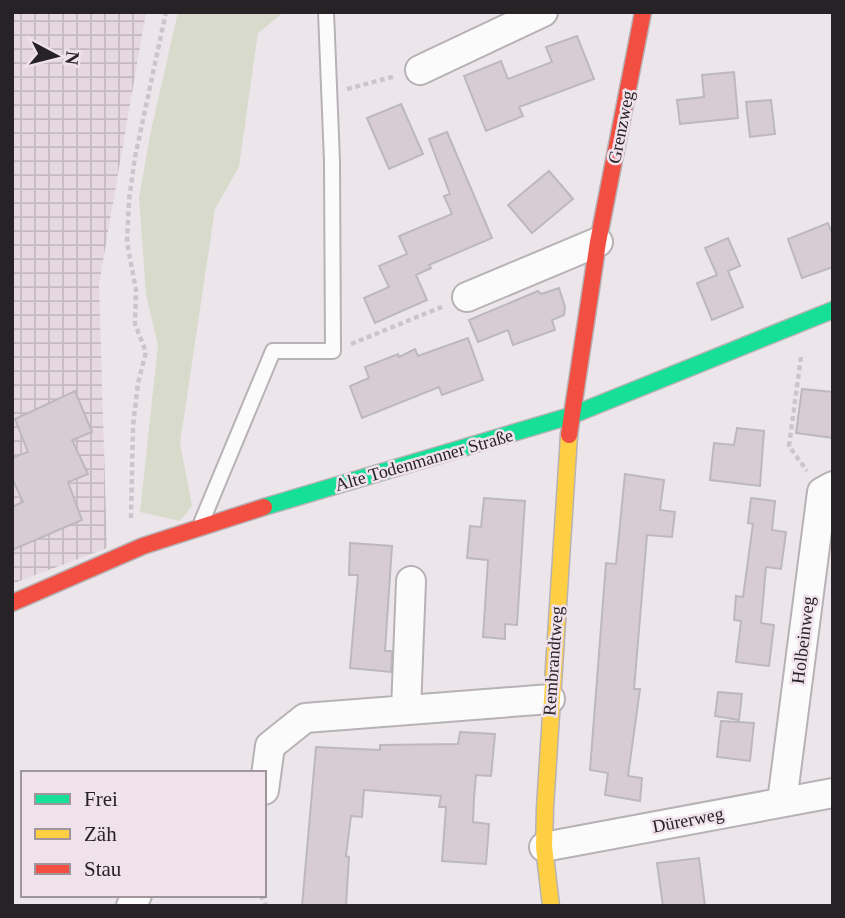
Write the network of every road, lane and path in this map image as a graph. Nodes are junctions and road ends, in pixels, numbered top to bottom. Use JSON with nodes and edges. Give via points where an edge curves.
{"nodes":[{"id":1,"x":166,"y":12,"type":"edge"},
{"id":2,"x":326,"y":12,"type":"edge"},
{"id":3,"x":543,"y":12,"type":"edge"},
{"id":4,"x":643,"y":12,"type":"edge"},
{"id":5,"x":420,"y":69,"type":"joint"},
{"id":6,"x":329,"y":94,"type":"junction"},
{"id":7,"x":598,"y":242,"type":"junction"},
{"id":8,"x":467,"y":297,"type":"joint"},
{"id":9,"x":833,"y":310,"type":"edge"},
{"id":10,"x":795,"y":325,"type":"junction"},
{"id":11,"x":333,"y":351,"type":"junction"},
{"id":12,"x":570,"y":416,"type":"junction"},
{"id":13,"x":789,"y":446,"type":"dead end"},
{"id":14,"x":833,"y":486,"type":"edge"},
{"id":15,"x":200,"y":526,"type":"junction"},
{"id":16,"x":143,"y":546,"type":"junction"},
{"id":17,"x":411,"y":581,"type":"dead end"},
{"id":18,"x":12,"y":603,"type":"edge"},
{"id":19,"x":550,"y":699,"type":"junction"},
{"id":20,"x":406,"y":710,"type":"junction"},
{"id":21,"x":266,"y":777,"type":"edge"},
{"id":22,"x":833,"y":793,"type":"edge"},
{"id":23,"x":782,"y":802,"type":"junction"},
{"id":24,"x":544,"y":847,"type":"junction"},
{"id":25,"x":551,"y":906,"type":"edge"}],
"edges":[{"from":1,"to":16,"type":"path","via":[[135,157],[127,242],[136,290],[135,324],[146,352],[133,426],[131,517]]},
{"from":2,"to":6,"type":"lane"},
{"from":3,"to":5,"type":"street"},
{"from":4,"to":7,"type":"street","name":"Grenzweg"},
{"from":5,"to":6,"type":"path"},
{"from":6,"to":11,"type":"lane"},
{"from":7,"to":8,"type":"street"},
{"from":7,"to":12,"type":"street","name":"Grenzweg"},
{"from":8,"to":11,"type":"path"},
{"from":9,"to":10,"type":"street","name":"Alte Todenmanner Straße"},
{"from":10,"to":12,"type":"street","name":"Alte Todenmanner Straße"},
{"from":10,"to":13,"type":"path","via":[[801,357]]},
{"from":11,"to":15,"type":"lane","via":[[273,351]]},
{"from":12,"to":15,"type":"street","name":"Alte Todenmanner Straße"},
{"from":12,"to":19,"type":"street","name":"Rembrandtweg"},
{"from":14,"to":23,"type":"street","name":"Holbeinweg","via":[[821,492]]},
{"from":15,"to":16,"type":"street","name":"Alte Todenmanner Straße"},
{"from":16,"to":18,"type":"street","name":"Alte Todenmanner Straße"},
{"from":17,"to":20,"type":"street"},
{"from":19,"to":20,"type":"street"},
{"from":19,"to":24,"type":"street","name":"Rembrandtweg"},
{"from":20,"to":21,"type":"street","via":[[305,718],[271,746]]},
{"from":22,"to":23,"type":"street","name":"Dürerweg"},
{"from":23,"to":24,"type":"street","name":"Dürerweg"},
{"from":24,"to":25,"type":"street","name":"Rembrandtweg"}]}
